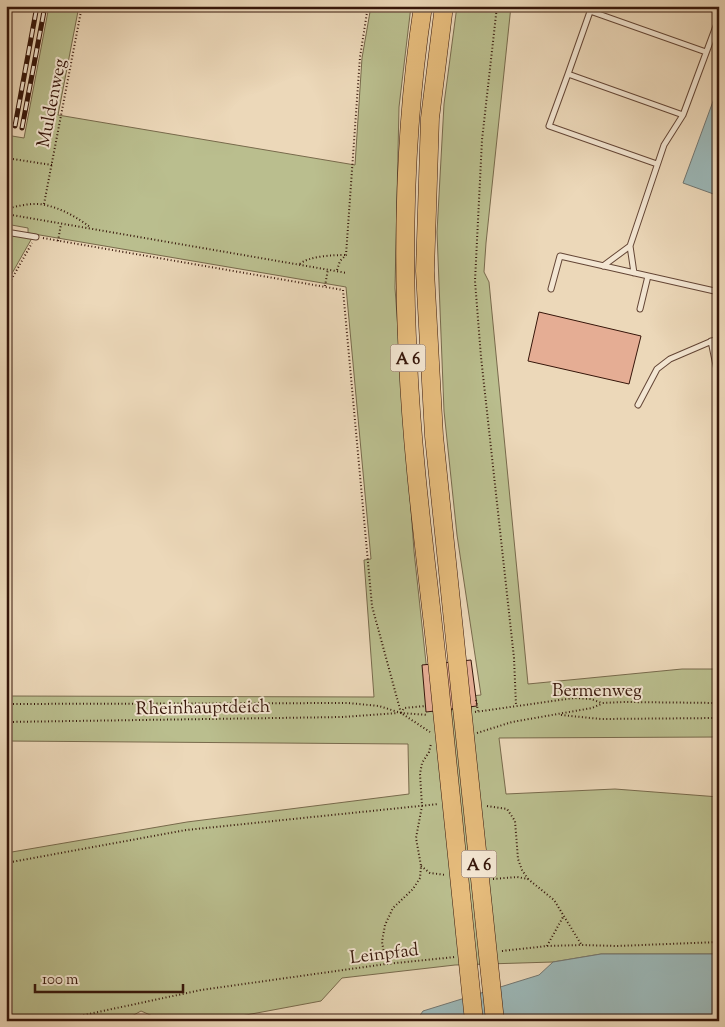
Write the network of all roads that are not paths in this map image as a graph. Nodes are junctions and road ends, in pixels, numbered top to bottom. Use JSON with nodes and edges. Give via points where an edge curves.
{"nodes":[{"id":1,"x":423,"y":6,"type":"edge"},
{"id":2,"x":444,"y":6,"type":"edge"},
{"id":3,"x":591,"y":9,"type":"edge"},
{"id":4,"x":719,"y":18,"type":"edge"},
{"id":5,"x":706,"y":52,"type":"junction"},
{"id":6,"x":568,"y":74,"type":"junction"},
{"id":7,"x":683,"y":115,"type":"junction"},
{"id":8,"x":657,"y":164,"type":"junction"},
{"id":9,"x":6,"y":232,"type":"edge"},
{"id":10,"x":36,"y":237,"type":"road end"},
{"id":11,"x":630,"y":246,"type":"junction"},
{"id":12,"x":603,"y":266,"type":"junction"},
{"id":13,"x":634,"y":273,"type":"junction"},
{"id":14,"x":648,"y":276,"type":"junction"},
{"id":15,"x":551,"y":289,"type":"dead end"},
{"id":16,"x":719,"y":292,"type":"edge"},
{"id":17,"x":640,"y":309,"type":"dead end"},
{"id":18,"x":719,"y":338,"type":"edge"},
{"id":19,"x":711,"y":341,"type":"junction"},
{"id":20,"x":719,"y":380,"type":"edge"},
{"id":21,"x":638,"y":405,"type":"dead end"},
{"id":22,"x":474,"y":1021,"type":"edge"},
{"id":23,"x":495,"y":1021,"type":"edge"}],
"edges":[{"from":1,"to":22,"type":"highway","number":"A 6","bridge":true,"via":[[409,124],[405,269],[408,361],[434,708]]},
{"from":2,"to":23,"type":"highway","number":"A 6","bridge":true,"via":[[430,118],[425,271],[434,436],[473,708]]},
{"from":3,"to":5,"type":"lane"},
{"from":3,"to":6,"type":"lane"},
{"from":4,"to":5,"type":"lane"},
{"from":5,"to":7,"type":"lane"},
{"from":6,"to":7,"type":"lane"},
{"from":6,"to":8,"type":"lane","via":[[549,126]]},
{"from":7,"to":8,"type":"lane","via":[[664,144]]},
{"from":8,"to":11,"type":"lane"},
{"from":9,"to":10,"type":"lane"},
{"from":11,"to":12,"type":"lane"},
{"from":11,"to":13,"type":"lane"},
{"from":12,"to":13,"type":"lane"},
{"from":12,"to":15,"type":"lane","via":[[560,256]]},
{"from":13,"to":14,"type":"lane"},
{"from":14,"to":16,"type":"lane"},
{"from":14,"to":17,"type":"lane"},
{"from":18,"to":19,"type":"lane"},
{"from":19,"to":20,"type":"lane"},
{"from":19,"to":21,"type":"lane","via":[[670,359],[658,369]]}]}
